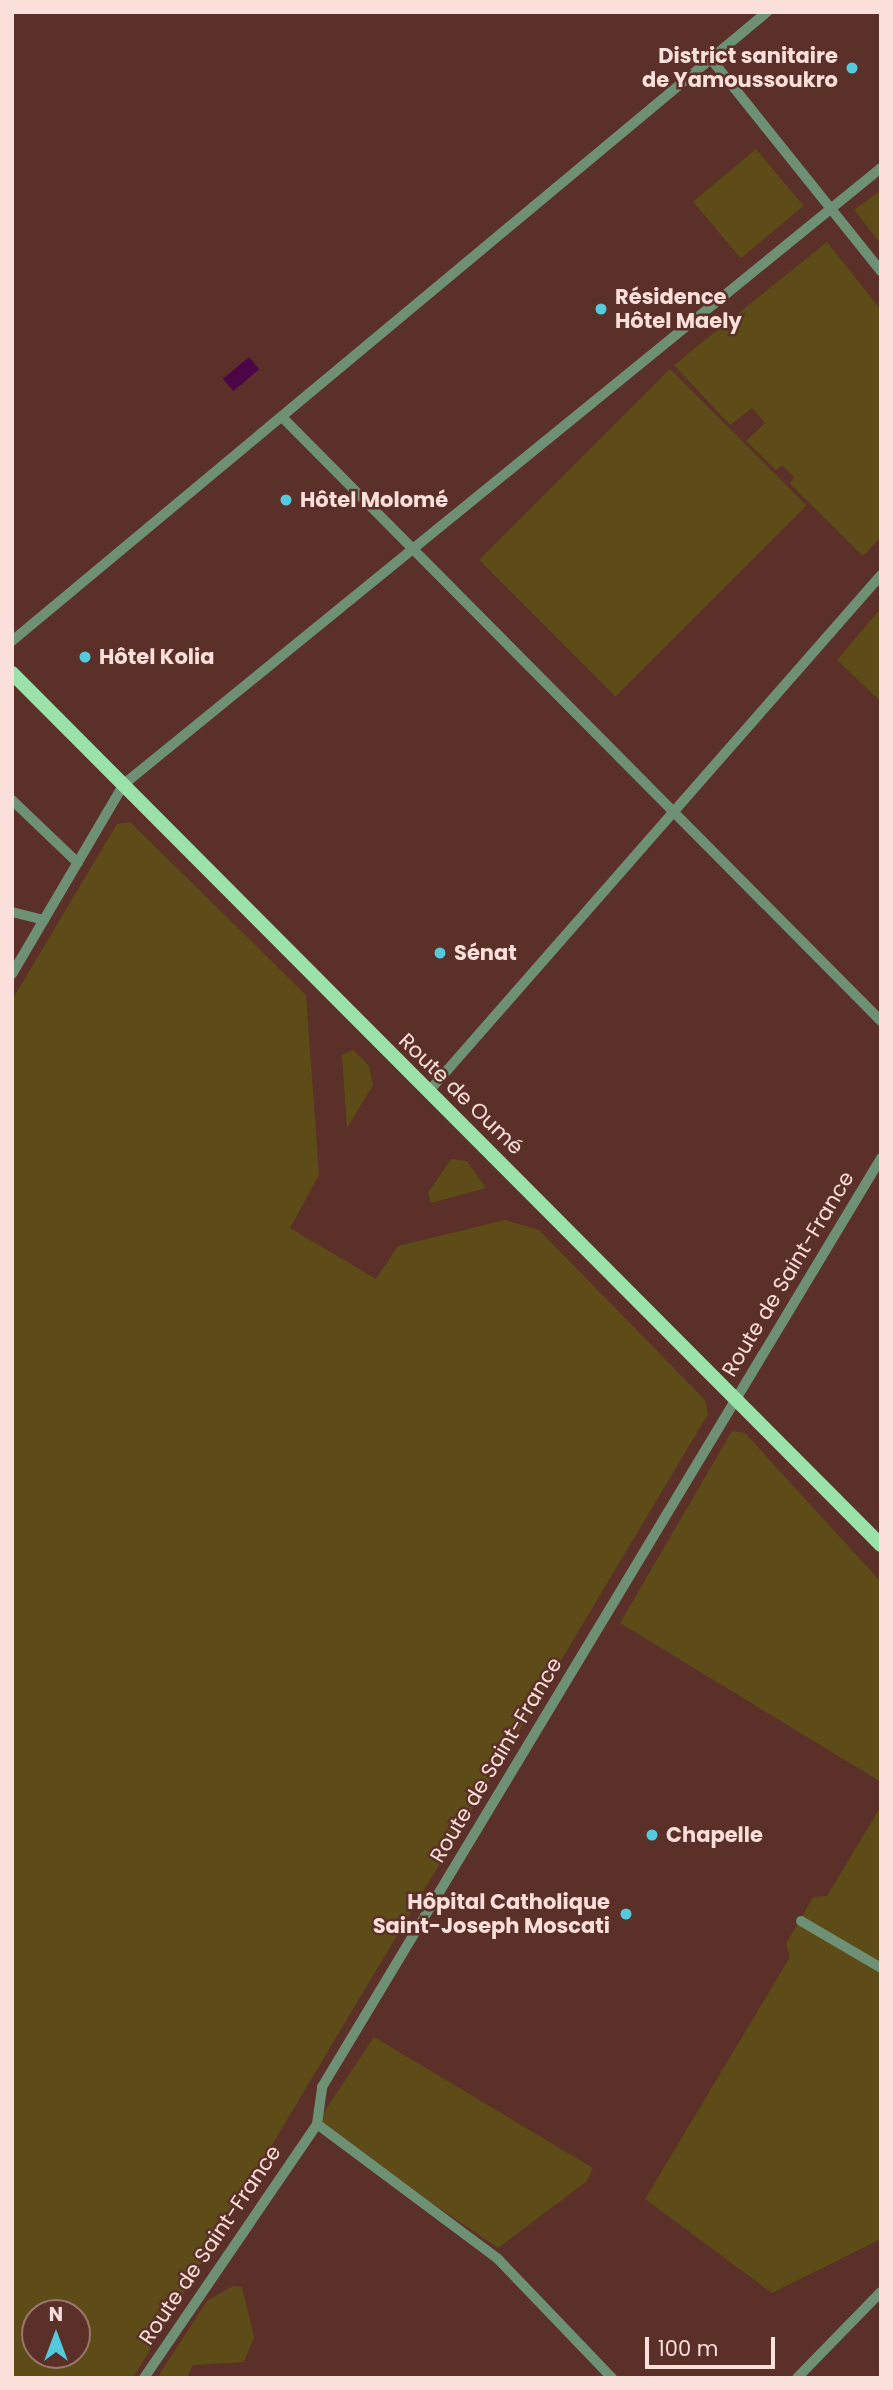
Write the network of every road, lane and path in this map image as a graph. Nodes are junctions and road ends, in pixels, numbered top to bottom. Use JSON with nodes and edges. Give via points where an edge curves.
{"nodes":[{"id":1,"x":767,"y":12,"type":"edge"},
{"id":2,"x":711,"y":59,"type":"junction"},
{"id":3,"x":881,"y":168,"type":"edge"},
{"id":4,"x":830,"y":209,"type":"junction"},
{"id":5,"x":881,"y":271,"type":"edge"},
{"id":6,"x":284,"y":419,"type":"junction"},
{"id":7,"x":414,"y":549,"type":"junction"},
{"id":8,"x":881,"y":575,"type":"edge"},
{"id":9,"x":12,"y":641,"type":"edge"},
{"id":10,"x":12,"y":673,"type":"edge"},
{"id":11,"x":124,"y":784,"type":"junction"},
{"id":12,"x":14,"y":804,"type":"edge"},
{"id":13,"x":675,"y":813,"type":"junction"},
{"id":14,"x":78,"y":863,"type":"junction"},
{"id":15,"x":12,"y":912,"type":"edge"},
{"id":16,"x":44,"y":920,"type":"junction"},
{"id":17,"x":12,"y":974,"type":"edge"},
{"id":18,"x":881,"y":1021,"type":"edge"},
{"id":19,"x":429,"y":1091,"type":"junction"},
{"id":20,"x":881,"y":1158,"type":"edge"},
{"id":21,"x":736,"y":1396,"type":"junction"},
{"id":22,"x":881,"y":1545,"type":"edge"},
{"id":23,"x":801,"y":1921,"type":"dead end"},
{"id":24,"x":881,"y":1968,"type":"edge"},
{"id":25,"x":317,"y":2124,"type":"junction"},
{"id":26,"x":881,"y":2292,"type":"edge"},
{"id":27,"x":144,"y":2378,"type":"edge"},
{"id":28,"x":612,"y":2378,"type":"edge"},
{"id":29,"x":797,"y":2378,"type":"edge"}],
"edges":[{"from":1,"to":2,"type":"street"},
{"from":2,"to":4,"type":"street"},
{"from":2,"to":6,"type":"street"},
{"from":3,"to":4,"type":"street"},
{"from":4,"to":5,"type":"street"},
{"from":4,"to":7,"type":"street"},
{"from":6,"to":7,"type":"street"},
{"from":6,"to":9,"type":"street"},
{"from":7,"to":11,"type":"street"},
{"from":7,"to":13,"type":"street"},
{"from":8,"to":13,"type":"street"},
{"from":10,"to":11,"type":"main road","name":"Route de Oumé"},
{"from":11,"to":14,"type":"street"},
{"from":11,"to":19,"type":"main road","name":"Route de Oumé"},
{"from":12,"to":14,"type":"street"},
{"from":13,"to":18,"type":"street"},
{"from":13,"to":19,"type":"street"},
{"from":14,"to":16,"type":"street"},
{"from":15,"to":16,"type":"street"},
{"from":16,"to":17,"type":"street"},
{"from":19,"to":21,"type":"main road","name":"Route de Oumé"},
{"from":20,"to":21,"type":"street","name":"Route de Saint-France"},
{"from":21,"to":22,"type":"main road","name":"Route de Oumé"},
{"from":21,"to":25,"type":"street","name":"Route de Saint-France","via":[[322,2087]]},
{"from":23,"to":24,"type":"street"},
{"from":25,"to":27,"type":"street","name":"Route de Saint-France"},
{"from":25,"to":28,"type":"street","via":[[498,2259]]},
{"from":26,"to":29,"type":"street"}]}
